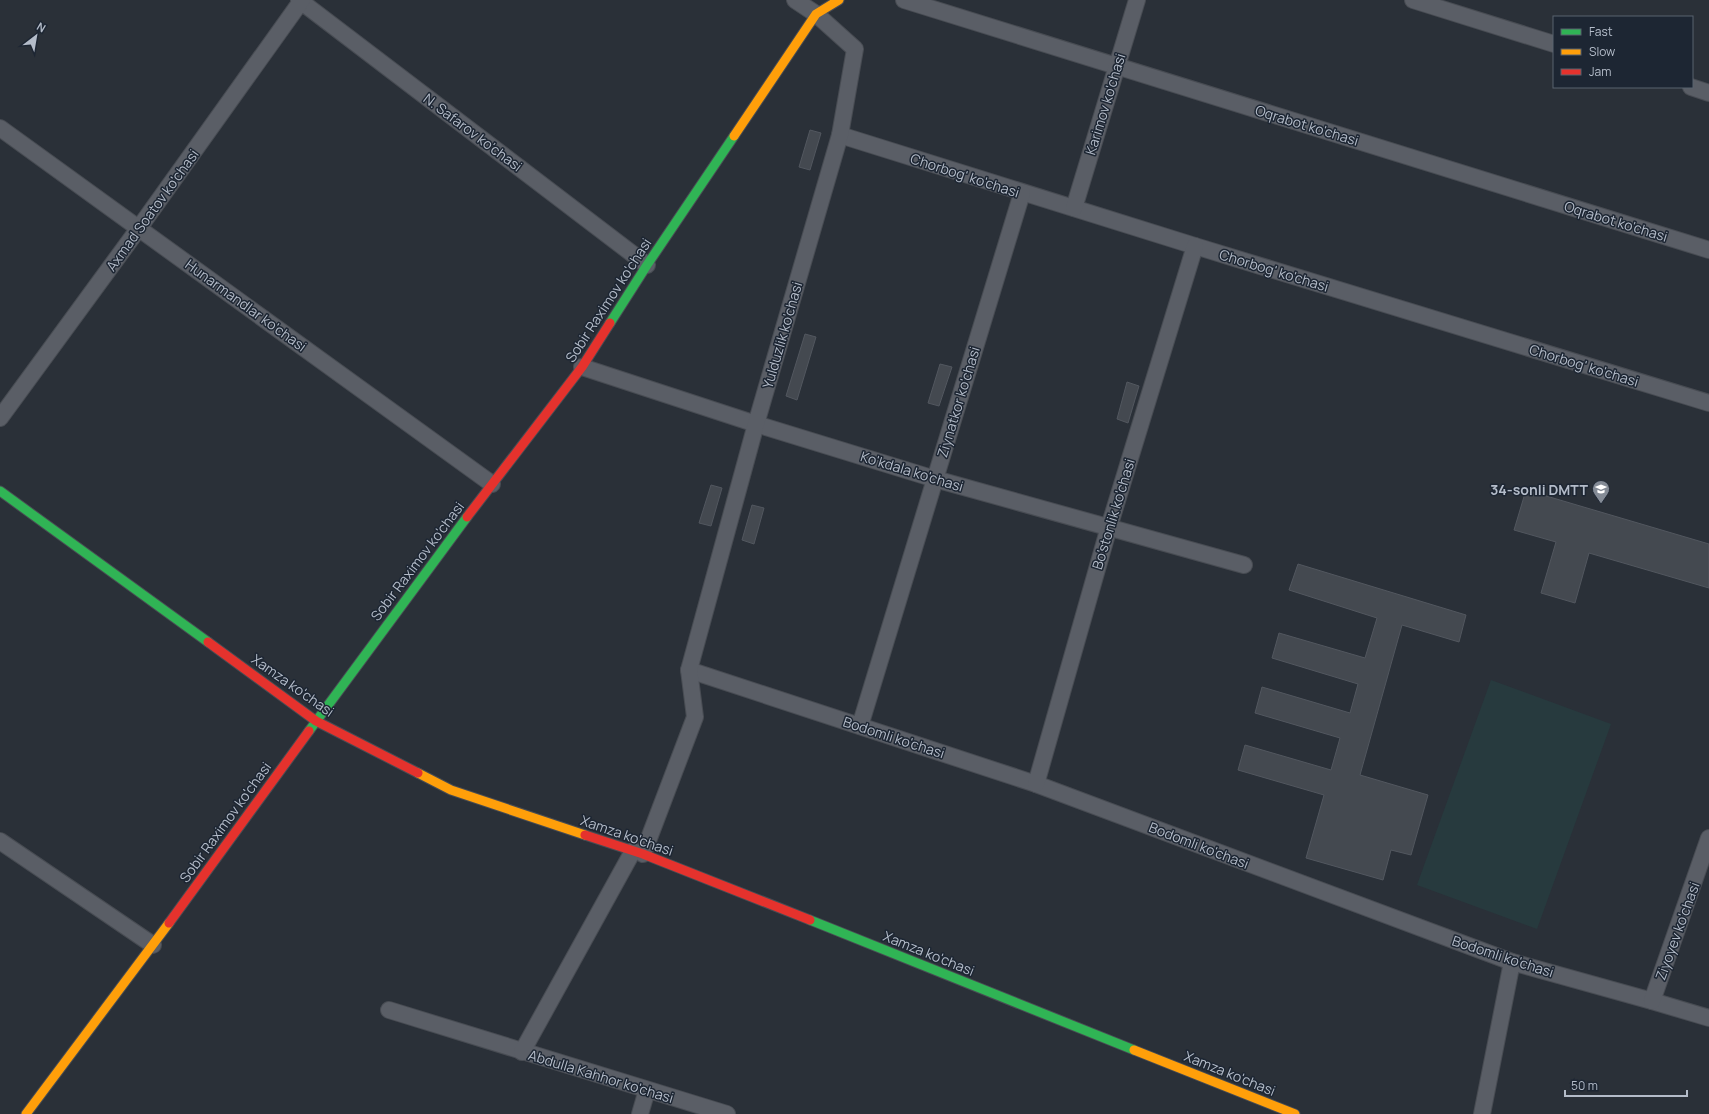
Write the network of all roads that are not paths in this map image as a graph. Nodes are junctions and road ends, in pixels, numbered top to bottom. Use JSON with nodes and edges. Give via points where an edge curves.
{"nodes":[{"id":1,"x":301,"y":0,"type":"edge"},
{"id":2,"x":795,"y":0,"type":"edge"},
{"id":3,"x":839,"y":0,"type":"edge"},
{"id":4,"x":904,"y":0,"type":"edge"},
{"id":5,"x":1137,"y":0,"type":"edge"},
{"id":6,"x":1413,"y":0,"type":"edge"},
{"id":7,"x":816,"y":14,"type":"junction"},
{"id":8,"x":1553,"y":44,"type":"edge"},
{"id":9,"x":1117,"y":67,"type":"junction"},
{"id":10,"x":1693,"y":88,"type":"edge"},
{"id":11,"x":1709,"y":92,"type":"edge"},
{"id":12,"x":0,"y":128,"type":"edge"},
{"id":13,"x":840,"y":135,"type":"junction"},
{"id":14,"x":1022,"y":193,"type":"junction"},
{"id":15,"x":1074,"y":208,"type":"junction"},
{"id":16,"x":139,"y":228,"type":"junction"},
{"id":17,"x":1195,"y":246,"type":"junction"},
{"id":18,"x":1709,"y":250,"type":"edge"},
{"id":19,"x":647,"y":265,"type":"junction"},
{"id":20,"x":582,"y":367,"type":"junction"},
{"id":21,"x":1709,"y":402,"type":"edge"},
{"id":22,"x":0,"y":418,"type":"edge"},
{"id":23,"x":756,"y":424,"type":"junction"},
{"id":24,"x":934,"y":479,"type":"junction"},
{"id":25,"x":492,"y":484,"type":"junction"},
{"id":26,"x":0,"y":491,"type":"edge"},
{"id":27,"x":1109,"y":527,"type":"junction"},
{"id":28,"x":1244,"y":565,"type":"dead end"},
{"id":29,"x":689,"y":670,"type":"junction"},
{"id":30,"x":316,"y":721,"type":"junction"},
{"id":31,"x":860,"y":726,"type":"junction"},
{"id":32,"x":1036,"y":784,"type":"junction"},
{"id":33,"x":1709,"y":838,"type":"edge"},
{"id":34,"x":0,"y":841,"type":"edge"},
{"id":35,"x":638,"y":853,"type":"junction"},
{"id":36,"x":1705,"y":865,"type":"edge"},
{"id":37,"x":153,"y":945,"type":"junction"},
{"id":38,"x":1512,"y":962,"type":"junction"},
{"id":39,"x":1652,"y":1000,"type":"junction"},
{"id":40,"x":389,"y":1010,"type":"dead end"},
{"id":41,"x":1709,"y":1018,"type":"edge"},
{"id":42,"x":522,"y":1052,"type":"junction"},
{"id":43,"x":647,"y":1090,"type":"junction"},
{"id":44,"x":26,"y":1114,"type":"edge"},
{"id":45,"x":640,"y":1114,"type":"edge"},
{"id":46,"x":727,"y":1114,"type":"edge"},
{"id":47,"x":1295,"y":1114,"type":"edge"},
{"id":48,"x":1482,"y":1114,"type":"edge"}],
"edges":[{"from":1,"to":16,"type":"street","name":"Axmad Soatov ko'chasi"},
{"from":1,"to":19,"type":"street","name":"N. Safarov ko'chasi"},
{"from":2,"to":7,"type":"street"},
{"from":3,"to":7,"type":"main road"},
{"from":4,"to":9,"type":"street","name":"Oqrabot ko'chasi"},
{"from":5,"to":9,"type":"street","name":"Karimov ko'chasi"},
{"from":6,"to":8,"type":"street"},
{"from":7,"to":13,"type":"street","name":"Yulduzlik ko'chasi","via":[[855,49]]},
{"from":7,"to":19,"type":"main road","name":"Sobir Raximov ko'chasi"},
{"from":9,"to":15,"type":"street","name":"Karimov ko'chasi"},
{"from":9,"to":18,"type":"street","name":"Oqrabot ko'chasi"},
{"from":10,"to":11,"type":"street"},
{"from":12,"to":16,"type":"street","name":"Hunarmandlar ko'chasi"},
{"from":13,"to":14,"type":"street","name":"Chorbog' ko'chasi"},
{"from":13,"to":23,"type":"street","name":"Yulduzlik ko'chasi"},
{"from":14,"to":15,"type":"street","name":"Chorbog' ko'chasi"},
{"from":14,"to":24,"type":"street","name":"Ziynatkor ko'chasi"},
{"from":15,"to":17,"type":"street","name":"Chorbog' ko'chasi"},
{"from":16,"to":22,"type":"street","name":"Axmad Soatov ko'chasi"},
{"from":16,"to":25,"type":"street","name":"Hunarmandlar ko'chasi"},
{"from":17,"to":21,"type":"street","name":"Chorbog' ko'chasi"},
{"from":17,"to":27,"type":"street","name":"Bo'stonlik ko'chasi"},
{"from":19,"to":20,"type":"main road","name":"Sobir Raximov ko'chasi"},
{"from":20,"to":23,"type":"street","name":"Ko'kdala ko'chasi"},
{"from":20,"to":25,"type":"main road","name":"Sobir Raximov ko'chasi"},
{"from":23,"to":24,"type":"street","name":"Ko'kdala ko'chasi"},
{"from":23,"to":29,"type":"street","name":"Yulduzlik ko'chasi"},
{"from":24,"to":27,"type":"street","name":"Ko'kdala ko'chasi"},
{"from":24,"to":31,"type":"street","name":"Ziynatkor ko'chasi"},
{"from":25,"to":30,"type":"main road","name":"Sobir Raximov ko'chasi"},
{"from":26,"to":30,"type":"main road","name":"Xamza ko'chasi"},
{"from":27,"to":28,"type":"street","name":"Ko'kdala ko'chasi"},
{"from":27,"to":32,"type":"street","name":"Bo'stonlik ko'chasi"},
{"from":29,"to":31,"type":"street","name":"Bodomli ko'chasi"},
{"from":29,"to":35,"type":"street","via":[[695,717]]},
{"from":30,"to":35,"type":"main road","name":"Xamza ko'chasi","via":[[451,790]]},
{"from":30,"to":37,"type":"main road","name":"Sobir Raximov ko'chasi"},
{"from":31,"to":32,"type":"street","name":"Bodomli ko'chasi"},
{"from":32,"to":38,"type":"street","name":"Bodomli ko'chasi"},
{"from":33,"to":36,"type":"street","name":"Ziyoyev ko'chasi"},
{"from":34,"to":37,"type":"street"},
{"from":35,"to":42,"type":"street"},
{"from":35,"to":47,"type":"main road","name":"Xamza ko'chasi"},
{"from":36,"to":39,"type":"street","name":"Ziyoyev ko'chasi"},
{"from":37,"to":44,"type":"main road","name":"Sobir Raximov ko'chasi"},
{"from":38,"to":39,"type":"street","name":"Bodomli ko'chasi"},
{"from":38,"to":48,"type":"street"},
{"from":39,"to":41,"type":"street","name":"Bodomli ko'chasi"},
{"from":40,"to":42,"type":"street","name":"Abdulla Kahhor ko'chasi"},
{"from":42,"to":43,"type":"street","name":"Abdulla Kahhor ko'chasi"},
{"from":43,"to":45,"type":"street"},
{"from":43,"to":46,"type":"street","name":"Abdulla Kahhor ko'chasi"}]}
